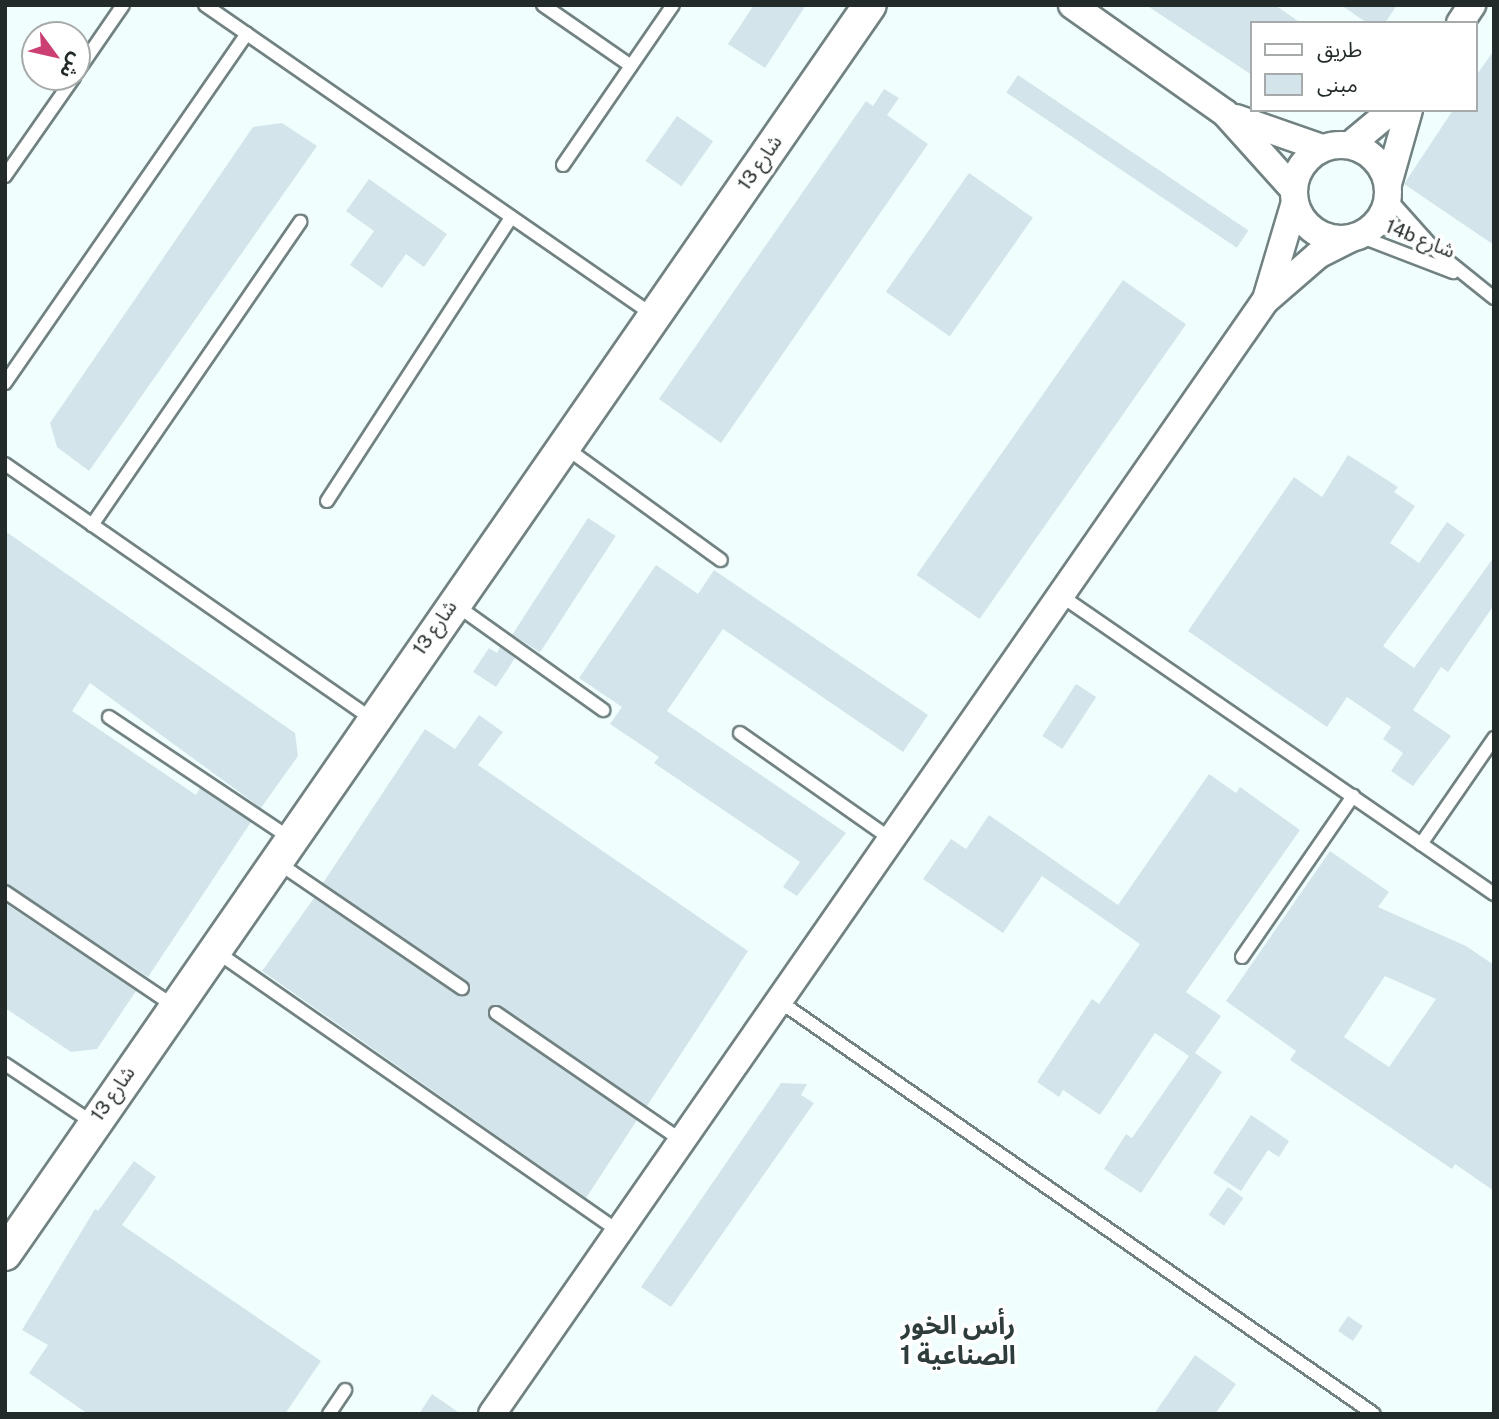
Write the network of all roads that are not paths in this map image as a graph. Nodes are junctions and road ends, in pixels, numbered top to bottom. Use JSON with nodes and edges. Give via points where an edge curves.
{"nodes":[{"id":1,"x":123,"y":5,"type":"edge"},
{"id":2,"x":205,"y":5,"type":"edge"},
{"id":3,"x":543,"y":5,"type":"edge"},
{"id":4,"x":673,"y":5,"type":"edge"},
{"id":5,"x":870,"y":5,"type":"edge"},
{"id":6,"x":1072,"y":5,"type":"edge"},
{"id":7,"x":1472,"y":5,"type":"edge"},
{"id":8,"x":1461,"y":21,"type":"edge"},
{"id":9,"x":247,"y":34,"type":"junction"},
{"id":10,"x":91,"y":52,"type":"edge"},
{"id":11,"x":631,"y":66,"type":"junction"},
{"id":12,"x":64,"y":91,"type":"edge"},
{"id":13,"x":1390,"y":112,"type":"edge"},
{"id":14,"x":1408,"y":112,"type":"edge"},
{"id":15,"x":1225,"y":113,"type":"junction"},
{"id":16,"x":1350,"y":145,"type":"junction"},
{"id":17,"x":1322,"y":148,"type":"junction"},
{"id":18,"x":563,"y":165,"type":"dead end"},
{"id":19,"x":5,"y":176,"type":"edge"},
{"id":20,"x":1388,"y":191,"type":"junction"},
{"id":21,"x":1294,"y":196,"type":"junction"},
{"id":22,"x":511,"y":218,"type":"junction"},
{"id":23,"x":300,"y":222,"type":"dead end"},
{"id":24,"x":1354,"y":238,"type":"junction"},
{"id":25,"x":1465,"y":278,"type":"junction"},
{"id":26,"x":1494,"y":298,"type":"edge"},
{"id":27,"x":1265,"y":301,"type":"junction"},
{"id":28,"x":653,"y":316,"type":"junction"},
{"id":29,"x":5,"y":383,"type":"edge"},
{"id":30,"x":563,"y":445,"type":"junction"},
{"id":31,"x":5,"y":464,"type":"edge"},
{"id":32,"x":327,"y":501,"type":"dead end"},
{"id":33,"x":92,"y":525,"type":"junction"},
{"id":34,"x":722,"y":560,"type":"dead end"},
{"id":35,"x":1060,"y":595,"type":"junction"},
{"id":36,"x":453,"y":603,"type":"junction"},
{"id":37,"x":603,"y":710,"type":"dead end"},
{"id":38,"x":109,"y":717,"type":"dead end"},
{"id":39,"x":372,"y":719,"type":"junction"},
{"id":40,"x":740,"y":733,"type":"dead end"},
{"id":41,"x":1494,"y":738,"type":"edge"},
{"id":42,"x":1353,"y":796,"type":"junction"},
{"id":43,"x":891,"y":839,"type":"junction"},
{"id":44,"x":1421,"y":844,"type":"junction"},
{"id":45,"x":282,"y":849,"type":"junction"},
{"id":46,"x":5,"y":892,"type":"edge"},
{"id":47,"x":1494,"y":894,"type":"edge"},
{"id":48,"x":213,"y":949,"type":"junction"},
{"id":49,"x":1242,"y":957,"type":"dead end"},
{"id":50,"x":462,"y":988,"type":"dead end"},
{"id":51,"x":779,"y":1001,"type":"junction"},
{"id":52,"x":174,"y":1006,"type":"junction"},
{"id":53,"x":496,"y":1013,"type":"dead end"},
{"id":54,"x":5,"y":1064,"type":"edge"},
{"id":55,"x":93,"y":1123,"type":"junction"},
{"id":56,"x":682,"y":1141,"type":"junction"},
{"id":57,"x":619,"y":1231,"type":"junction"},
{"id":58,"x":5,"y":1254,"type":"edge"},
{"id":59,"x":345,"y":1390,"type":"dead end"},
{"id":60,"x":494,"y":1413,"type":"edge"},
{"id":61,"x":328,"y":1414,"type":"edge"},
{"id":62,"x":1374,"y":1414,"type":"edge"}],
"edges":[{"from":1,"to":10,"type":"lane"},
{"from":2,"to":9,"type":"lane"},
{"from":3,"to":11,"type":"lane"},
{"from":4,"to":11,"type":"lane"},
{"from":5,"to":28,"type":"street","name":"شارع 13"},
{"from":6,"to":15,"type":"street"},
{"from":7,"to":8,"type":"street"},
{"from":9,"to":22,"type":"lane"},
{"from":9,"to":29,"type":"lane"},
{"from":11,"to":18,"type":"lane"},
{"from":12,"to":19,"type":"lane"},
{"from":13,"to":16,"type":"street"},
{"from":14,"to":20,"type":"street"},
{"from":15,"to":17,"type":"street"},
{"from":15,"to":21,"type":"street"},
{"from":16,"to":17,"type":"street"},
{"from":16,"to":20,"type":"street","via":[[1375,158]]},
{"from":17,"to":21,"type":"street","via":[[1302,165]]},
{"from":20,"to":24,"type":"street","via":[[1373,227]]},
{"from":20,"to":25,"type":"lane","name":"14b شارع"},
{"from":21,"to":24,"type":"street","via":[[1314,232]]},
{"from":21,"to":27,"type":"street"},
{"from":22,"to":28,"type":"lane"},
{"from":22,"to":32,"type":"lane"},
{"from":23,"to":33,"type":"lane"},
{"from":24,"to":25,"type":"lane","name":"14b شارع"},
{"from":24,"to":27,"type":"street","via":[[1318,255]]},
{"from":25,"to":26,"type":"lane","name":"14b شارع"},
{"from":27,"to":35,"type":"street"},
{"from":28,"to":30,"type":"street","name":"شارع 13"},
{"from":30,"to":34,"type":"lane"},
{"from":30,"to":36,"type":"street","name":"شارع 13"},
{"from":31,"to":33,"type":"lane"},
{"from":33,"to":39,"type":"lane"},
{"from":35,"to":42,"type":"lane"},
{"from":35,"to":43,"type":"street"},
{"from":36,"to":37,"type":"lane"},
{"from":36,"to":39,"type":"street","name":"شارع 13"},
{"from":38,"to":45,"type":"lane"},
{"from":39,"to":45,"type":"street","name":"شارع 13"},
{"from":40,"to":43,"type":"lane"},
{"from":41,"to":44,"type":"lane"},
{"from":42,"to":44,"type":"lane"},
{"from":42,"to":49,"type":"lane"},
{"from":43,"to":51,"type":"street"},
{"from":44,"to":47,"type":"lane"},
{"from":45,"to":48,"type":"street","name":"شارع 13"},
{"from":45,"to":50,"type":"lane"},
{"from":46,"to":52,"type":"lane"},
{"from":48,"to":52,"type":"street","name":"شارع 13"},
{"from":48,"to":57,"type":"lane"},
{"from":51,"to":56,"type":"street"},
{"from":51,"to":62,"type":"lane"},
{"from":52,"to":55,"type":"street","name":"شارع 13"},
{"from":53,"to":56,"type":"lane"},
{"from":54,"to":55,"type":"lane"},
{"from":55,"to":58,"type":"street","name":"شارع 13"},
{"from":56,"to":57,"type":"street"},
{"from":57,"to":60,"type":"street"},
{"from":59,"to":61,"type":"lane"}]}
